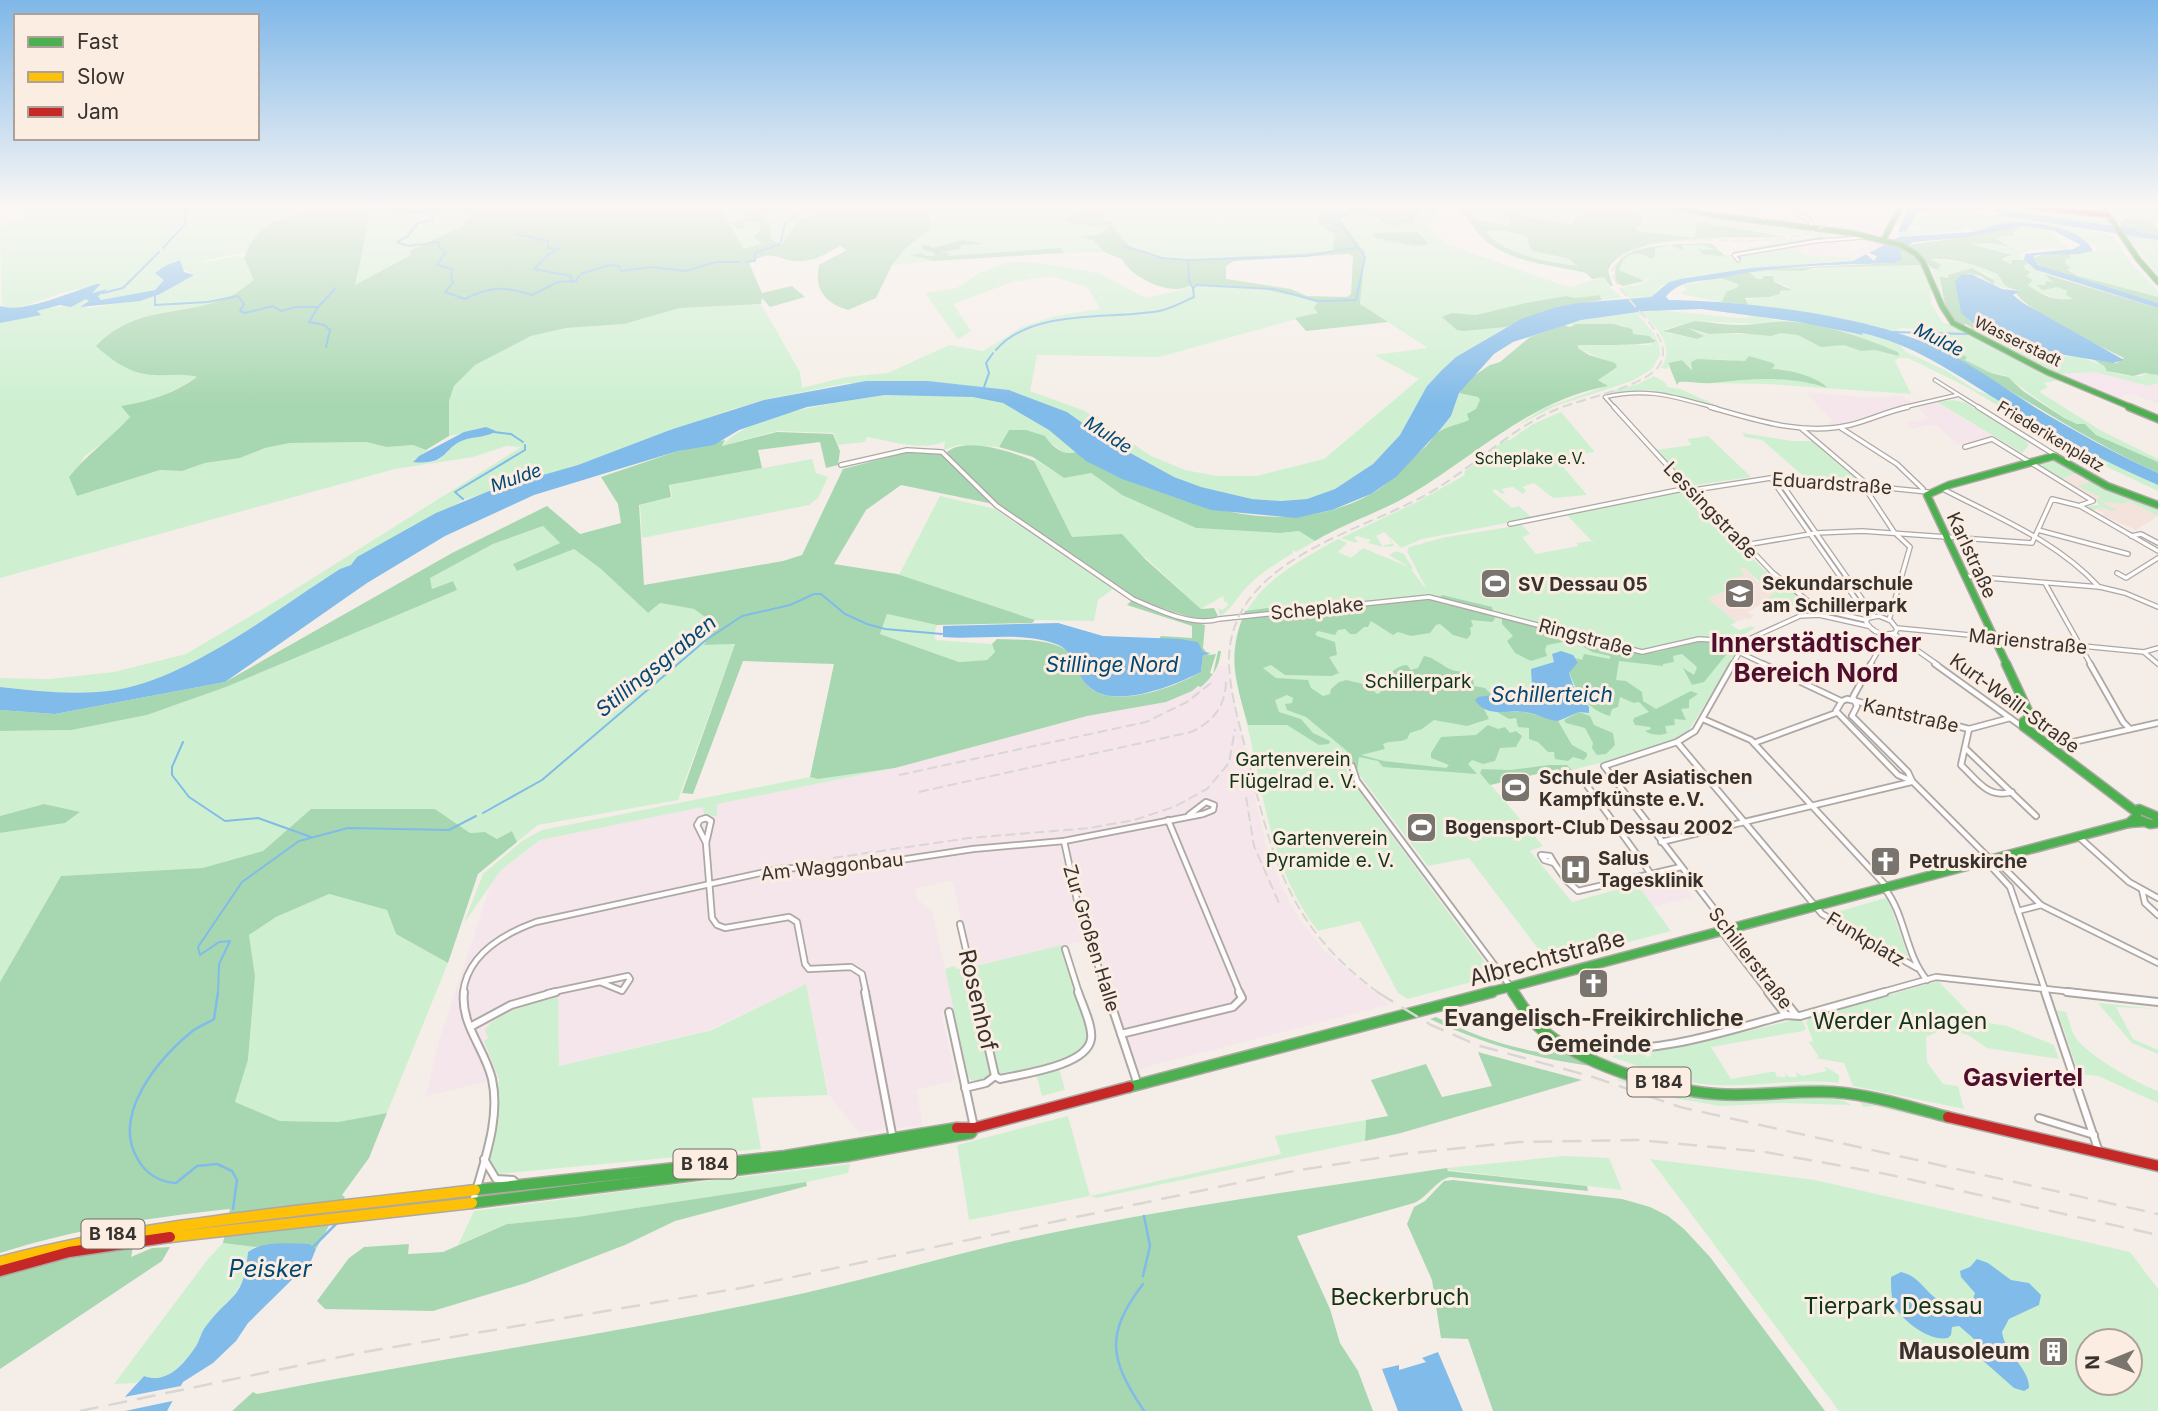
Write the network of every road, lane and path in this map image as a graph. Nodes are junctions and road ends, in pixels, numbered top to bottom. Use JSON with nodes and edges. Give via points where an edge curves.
{"nodes":[{"id":1,"x":1931,"y":272,"type":"edge"},
{"id":2,"x":1934,"y":380,"type":"dead end"},
{"id":3,"x":1957,"y":396,"type":"junction"},
{"id":4,"x":2158,"y":419,"type":"edge"},
{"id":5,"x":1840,"y":427,"type":"junction"},
{"id":6,"x":1802,"y":428,"type":"junction"},
{"id":7,"x":1965,"y":447,"type":"dead end"},
{"id":8,"x":2056,"y":456,"type":"junction"},
{"id":9,"x":2029,"y":462,"type":"junction"},
{"id":10,"x":841,"y":465,"type":"dead end"},
{"id":11,"x":1777,"y":477,"type":"junction"},
{"id":12,"x":1770,"y":478,"type":"junction"},
{"id":13,"x":1865,"y":485,"type":"junction"},
{"id":14,"x":1689,"y":488,"type":"junction"},
{"id":15,"x":1940,"y":488,"type":"junction"},
{"id":16,"x":1694,"y":490,"type":"junction"},
{"id":17,"x":1928,"y":492,"type":"junction"},
{"id":18,"x":2158,"y":505,"type":"edge"},
{"id":19,"x":2080,"y":506,"type":"junction"},
{"id":20,"x":1510,"y":524,"type":"dead end"},
{"id":21,"x":2038,"y":530,"type":"junction"},
{"id":22,"x":1894,"y":532,"type":"junction"},
{"id":23,"x":1816,"y":533,"type":"junction"},
{"id":24,"x":1810,"y":534,"type":"junction"},
{"id":25,"x":2130,"y":536,"type":"junction"},
{"id":26,"x":1946,"y":537,"type":"junction"},
{"id":27,"x":2035,"y":538,"type":"junction"},
{"id":28,"x":2158,"y":542,"type":"edge"},
{"id":29,"x":1745,"y":544,"type":"junction"},
{"id":30,"x":2158,"y":551,"type":"edge"},
{"id":31,"x":2128,"y":554,"type":"dead end"},
{"id":32,"x":2158,"y":558,"type":"edge"},
{"id":33,"x":2117,"y":573,"type":"dead end"},
{"id":34,"x":1964,"y":576,"type":"junction"},
{"id":35,"x":2045,"y":583,"type":"junction"},
{"id":36,"x":2100,"y":587,"type":"junction"},
{"id":37,"x":1429,"y":597,"type":"joint"},
{"id":38,"x":2158,"y":607,"type":"edge"},
{"id":39,"x":1819,"y":612,"type":"junction"},
{"id":40,"x":1870,"y":618,"type":"junction"},
{"id":41,"x":1889,"y":620,"type":"junction"},
{"id":42,"x":1868,"y":626,"type":"junction"},
{"id":43,"x":1897,"y":628,"type":"junction"},
{"id":44,"x":1894,"y":634,"type":"junction"},
{"id":45,"x":1884,"y":635,"type":"junction"},
{"id":46,"x":1993,"y":637,"type":"junction"},
{"id":47,"x":2082,"y":647,"type":"junction"},
{"id":48,"x":2158,"y":648,"type":"edge"},
{"id":49,"x":1740,"y":652,"type":"junction"},
{"id":50,"x":2144,"y":652,"type":"junction"},
{"id":51,"x":2158,"y":664,"type":"edge"},
{"id":52,"x":1841,"y":701,"type":"junction"},
{"id":53,"x":1854,"y":702,"type":"junction"},
{"id":54,"x":1838,"y":715,"type":"junction"},
{"id":55,"x":1852,"y":716,"type":"junction"},
{"id":56,"x":2010,"y":718,"type":"junction"},
{"id":57,"x":1703,"y":719,"type":"junction"},
{"id":58,"x":2158,"y":723,"type":"edge"},
{"id":59,"x":2024,"y":728,"type":"junction"},
{"id":60,"x":1969,"y":729,"type":"junction"},
{"id":61,"x":2130,"y":729,"type":"junction"},
{"id":62,"x":1677,"y":742,"type":"junction"},
{"id":63,"x":1754,"y":743,"type":"junction"},
{"id":64,"x":1965,"y":747,"type":"junction"},
{"id":65,"x":2050,"y":748,"type":"junction"},
{"id":66,"x":1352,"y":766,"type":"dead end"},
{"id":67,"x":1912,"y":781,"type":"junction"},
{"id":68,"x":1586,"y":784,"type":"dead end"},
{"id":69,"x":2012,"y":792,"type":"junction"},
{"id":70,"x":1813,"y":806,"type":"junction"},
{"id":71,"x":2137,"y":812,"type":"junction"},
{"id":72,"x":1189,"y":815,"type":"junction"},
{"id":73,"x":2036,"y":816,"type":"dead end"},
{"id":74,"x":2156,"y":818,"type":"edge"},
{"id":75,"x":1168,"y":820,"type":"junction"},
{"id":76,"x":1745,"y":822,"type":"junction"},
{"id":77,"x":2144,"y":822,"type":"junction"},
{"id":78,"x":2129,"y":823,"type":"junction"},
{"id":79,"x":2080,"y":838,"type":"junction"},
{"id":80,"x":1064,"y":841,"type":"junction"},
{"id":81,"x":1661,"y":842,"type":"junction"},
{"id":82,"x":706,"y":843,"type":"junction"},
{"id":83,"x":1992,"y":861,"type":"junction"},
{"id":84,"x":1555,"y":863,"type":"dead end"},
{"id":85,"x":1681,"y":867,"type":"junction"},
{"id":86,"x":1651,"y":874,"type":"junction"},
{"id":87,"x":710,"y":883,"type":"junction"},
{"id":88,"x":1887,"y":889,"type":"junction"},
{"id":89,"x":2142,"y":890,"type":"junction"},
{"id":90,"x":2158,"y":898,"type":"edge"},
{"id":91,"x":2041,"y":905,"type":"junction"},
{"id":92,"x":1816,"y":907,"type":"junction"},
{"id":93,"x":2018,"y":911,"type":"junction"},
{"id":94,"x":2158,"y":915,"type":"edge"},
{"id":95,"x":960,"y":924,"type":"dead end"},
{"id":96,"x":1724,"y":930,"type":"junction"},
{"id":97,"x":1065,"y":949,"type":"dead end"},
{"id":98,"x":2158,"y":963,"type":"edge"},
{"id":99,"x":1917,"y":968,"type":"junction"},
{"id":100,"x":1927,"y":980,"type":"junction"},
{"id":101,"x":600,"y":982,"type":"junction"},
{"id":102,"x":1510,"y":987,"type":"junction"},
{"id":103,"x":2043,"y":989,"type":"junction"},
{"id":104,"x":2158,"y":1002,"type":"edge"},
{"id":105,"x":949,"y":1012,"type":"dead end"},
{"id":106,"x":1786,"y":1015,"type":"junction"},
{"id":107,"x":1796,"y":1016,"type":"junction"},
{"id":108,"x":470,"y":1027,"type":"junction"},
{"id":109,"x":1121,"y":1034,"type":"junction"},
{"id":110,"x":1593,"y":1048,"type":"dead end"},
{"id":111,"x":995,"y":1076,"type":"junction"},
{"id":112,"x":1138,"y":1086,"type":"junction"},
{"id":113,"x":965,"y":1088,"type":"junction"},
{"id":114,"x":2039,"y":1118,"type":"dead end"},
{"id":115,"x":974,"y":1128,"type":"junction"},
{"id":116,"x":2095,"y":1136,"type":"junction"},
{"id":117,"x":893,"y":1140,"type":"junction"},
{"id":118,"x":2099,"y":1152,"type":"junction"},
{"id":119,"x":484,"y":1158,"type":"junction"},
{"id":120,"x":2158,"y":1166,"type":"edge"},
{"id":121,"x":517,"y":1184,"type":"junction"},
{"id":122,"x":475,"y":1190,"type":"junction"},
{"id":123,"x":472,"y":1203,"type":"junction"},
{"id":124,"x":0,"y":1262,"type":"edge"},
{"id":125,"x":0,"y":1271,"type":"edge"}],
"edges":[{"from":1,"to":4,"type":"main road","name":"Wasserstadt","via":[[1942,311],[1950,321],[2013,356]]},
{"from":2,"to":3,"type":"street","name":"Friederikenplatz"},
{"from":3,"to":5,"type":"street"},
{"from":3,"to":8,"type":"street","name":"Friederikenplatz"},
{"from":5,"to":6,"type":"street"},
{"from":5,"to":17,"type":"street","name":"Karlstraße","via":[[1897,464]]},
{"from":6,"to":13,"type":"street"},
{"from":6,"to":14,"type":"street","name":"Lessingstraße","via":[[1752,420],[1663,393],[1608,395],[1606,401]]},
{"from":7,"to":9,"type":"street","name":"Friederikenplatz","via":[[1992,439]]},
{"from":8,"to":9,"type":"main road"},
{"from":8,"to":18,"type":"main road","name":"Friederikenplatz","via":[[2101,483]]},
{"from":9,"to":15,"type":"main road"},
{"from":9,"to":19,"type":"street","name":"Friederikenplatz","via":[[2093,501]]},
{"from":10,"to":37,"type":"street","name":"Scheplake","via":[[907,450],[942,452],[997,506],[1133,599],[1206,623]]},
{"from":11,"to":12,"type":"street","name":"Eduardstraße"},
{"from":11,"to":13,"type":"street","name":"Eduardstraße"},
{"from":11,"to":23,"type":"street"},
{"from":12,"to":16,"type":"street","name":"Eduardstraße"},
{"from":12,"to":24,"type":"street"},
{"from":13,"to":17,"type":"street","name":"Eduardstraße"},
{"from":13,"to":22,"type":"street"},
{"from":14,"to":16,"type":"street","name":"Lessingstraße"},
{"from":14,"to":20,"type":"street"},
{"from":15,"to":17,"type":"main road"},
{"from":15,"to":27,"type":"street"},
{"from":16,"to":29,"type":"street","name":"Lessingstraße"},
{"from":17,"to":26,"type":"main road","name":"Karlstraße"},
{"from":19,"to":21,"type":"street","via":[[2052,499]]},
{"from":19,"to":25,"type":"street"},
{"from":21,"to":27,"type":"street"},
{"from":21,"to":31,"type":"street"},
{"from":22,"to":23,"type":"street"},
{"from":22,"to":26,"type":"street"},
{"from":22,"to":41,"type":"street","via":[[1910,550]]},
{"from":23,"to":24,"type":"street"},
{"from":23,"to":40,"type":"street"},
{"from":24,"to":29,"type":"street"},
{"from":24,"to":40,"type":"street"},
{"from":25,"to":28,"type":"street","via":[[2141,534]]},
{"from":25,"to":30,"type":"street"},
{"from":26,"to":27,"type":"street","via":[[2027,543]]},
{"from":26,"to":34,"type":"main road","name":"Karlstraße"},
{"from":27,"to":36,"type":"street","via":[[2077,565]]},
{"from":29,"to":39,"type":"street","name":"Lessingstraße"},
{"from":32,"to":33,"type":"street","via":[[2126,578]]},
{"from":34,"to":35,"type":"street"},
{"from":34,"to":46,"type":"main road","name":"Karlstraße"},
{"from":35,"to":36,"type":"street"},
{"from":35,"to":47,"type":"street"},
{"from":36,"to":38,"type":"street"},
{"from":37,"to":49,"type":"street","name":"Ringstraße","via":[[1642,652],[1703,639]]},
{"from":39,"to":40,"type":"street"},
{"from":39,"to":42,"type":"street"},
{"from":39,"to":49,"type":"street","via":[[1747,640]]},
{"from":40,"to":41,"type":"street"},
{"from":40,"to":42,"type":"street"},
{"from":41,"to":43,"type":"street"},
{"from":42,"to":45,"type":"street"},
{"from":43,"to":44,"type":"street"},
{"from":43,"to":46,"type":"street","name":"Marienstraße"},
{"from":44,"to":45,"type":"street"},
{"from":44,"to":56,"type":"street","name":"Kurt-Weill-Straße"},
{"from":45,"to":53,"type":"street"},
{"from":46,"to":47,"type":"street","name":"Marienstraße"},
{"from":46,"to":59,"type":"main road","name":"Karlstraße","via":[[2028,713]]},
{"from":47,"to":50,"type":"street","name":"Marienstraße"},
{"from":47,"to":61,"type":"street"},
{"from":48,"to":50,"type":"street","name":"Marienstraße"},
{"from":49,"to":52,"type":"street","name":"Ringstraße"},
{"from":49,"to":57,"type":"street"},
{"from":50,"to":51,"type":"street"},
{"from":52,"to":53,"type":"street","name":"Kantstraße"},
{"from":52,"to":54,"type":"street"},
{"from":53,"to":55,"type":"street","via":[[1857,706]]},
{"from":53,"to":60,"type":"street","name":"Kantstraße"},
{"from":54,"to":55,"type":"street"},
{"from":54,"to":63,"type":"street"},
{"from":54,"to":67,"type":"street","via":[[1898,775]]},
{"from":55,"to":67,"type":"street"},
{"from":56,"to":59,"type":"street","name":"Kurt-Weill-Straße"},
{"from":56,"to":60,"type":"street"},
{"from":57,"to":62,"type":"street","via":[[1695,731]]},
{"from":57,"to":63,"type":"street"},
{"from":58,"to":61,"type":"street"},
{"from":59,"to":65,"type":"main road","name":"Kurt-Weill-Straße"},
{"from":60,"to":64,"type":"street"},
{"from":61,"to":65,"type":"street"},
{"from":62,"to":76,"type":"street","name":"Funkplatz"},
{"from":62,"to":81,"type":"street","name":"Schillerstraße","via":[[1606,764],[1605,769]]},
{"from":63,"to":70,"type":"street","name":"Funkplatz"},
{"from":64,"to":69,"type":"street"},
{"from":64,"to":69,"type":"street","via":[[1961,765],[1995,796]]},
{"from":65,"to":71,"type":"main road","name":"Kurt-Weill-Straße"},
{"from":66,"to":102,"type":"street","via":[[1357,781]]},
{"from":67,"to":70,"type":"street"},
{"from":67,"to":83,"type":"street"},
{"from":68,"to":86,"type":"street"},
{"from":69,"to":73,"type":"street"},
{"from":70,"to":76,"type":"street"},
{"from":70,"to":88,"type":"street","name":"Funkplatz"},
{"from":71,"to":74,"type":"main road","name":"Albrechtstraße"},
{"from":71,"to":77,"type":"main road","name":"Albrechtstraße"},
{"from":71,"to":78,"type":"main road","name":"Albrechtstraße"},
{"from":72,"to":72,"type":"street","name":"Am Waggonbau","via":[[1206,802],[1214,805],[1211,811]]},
{"from":72,"to":75,"type":"street","name":"Am Waggonbau"},
{"from":74,"to":77,"type":"main road","name":"Albrechtstraße"},
{"from":75,"to":80,"type":"street","name":"Am Waggonbau"},
{"from":75,"to":109,"type":"street","name":"Zur Großen Halle","via":[[1242,998],[1233,1007]]},
{"from":76,"to":81,"type":"street"},
{"from":76,"to":92,"type":"street","name":"Funkplatz"},
{"from":77,"to":78,"type":"main road","name":"Albrechtstraße"},
{"from":78,"to":79,"type":"main road","name":"Albrechtstraße"},
{"from":79,"to":83,"type":"main road","name":"Albrechtstraße"},
{"from":79,"to":89,"type":"street"},
{"from":80,"to":87,"type":"street","name":"Am Waggonbau","via":[[880,863],[790,868]]},
{"from":80,"to":109,"type":"street","name":"Zur Großen Halle","via":[[1076,898]]},
{"from":81,"to":85,"type":"street","name":"Schillerstraße"},
{"from":82,"to":82,"type":"street","via":[[697,825],[706,818],[712,821]]},
{"from":82,"to":87,"type":"street"},
{"from":83,"to":88,"type":"main road","name":"Albrechtstraße"},
{"from":83,"to":91,"type":"street"},
{"from":83,"to":93,"type":"street","via":[[2008,884]]},
{"from":84,"to":86,"type":"street","via":[[1571,888],[1578,891]]},
{"from":85,"to":86,"type":"street"},
{"from":85,"to":96,"type":"street","name":"Schillerstraße"},
{"from":87,"to":108,"type":"street","name":"Am Waggonbau","via":[[536,922],[503,935],[484,951],[468,975],[464,1004]]},
{"from":87,"to":117,"type":"street","via":[[712,918],[717,925],[725,928],[789,917],[797,922],[809,970],[850,967],[862,974]]},
{"from":88,"to":92,"type":"main road","name":"Albrechtstraße"},
{"from":88,"to":99,"type":"street","name":"Funkplatz"},
{"from":89,"to":90,"type":"street"},
{"from":89,"to":94,"type":"street","via":[[2145,904]]},
{"from":91,"to":93,"type":"street"},
{"from":91,"to":98,"type":"street"},
{"from":92,"to":96,"type":"main road","name":"Albrechtstraße"},
{"from":92,"to":99,"type":"street","name":"Funkplatz"},
{"from":93,"to":103,"type":"street"},
{"from":95,"to":111,"type":"street","name":"Rosenhof"},
{"from":96,"to":102,"type":"main road","name":"Albrechtstraße"},
{"from":96,"to":106,"type":"street","name":"Schillerstraße"},
{"from":96,"to":107,"type":"street","name":"Schillerstraße"},
{"from":97,"to":111,"type":"street","name":"Rosenhof","via":[[1092,1037],[1088,1049],[1074,1060],[1000,1079]]},
{"from":99,"to":100,"type":"street","name":"Funkplatz"},
{"from":100,"to":103,"type":"street","via":[[1936,977]]},
{"from":100,"to":107,"type":"street"},
{"from":101,"to":101,"type":"street","via":[[619,991],[631,981],[625,976]]},
{"from":101,"to":108,"type":"street","via":[[522,1001]]},
{"from":102,"to":112,"type":"main road","name":"Albrechtstraße","number":"B 184"},
{"from":102,"to":118,"type":"main road","number":"B 184","via":[[1538,1027],[1558,1043],[1664,1084],[1714,1094],[1796,1090],[1851,1094]]},
{"from":103,"to":104,"type":"street"},
{"from":103,"to":116,"type":"street"},
{"from":105,"to":113,"type":"street","name":"Rosenhof"},
{"from":106,"to":107,"type":"street"},
{"from":106,"to":110,"type":"street","via":[[1681,1044]]},
{"from":108,"to":119,"type":"street","name":"Am Waggonbau","via":[[489,1064],[494,1094]]},
{"from":109,"to":112,"type":"street","name":"Zur Großen Halle"},
{"from":111,"to":113,"type":"street","name":"Rosenhof"},
{"from":112,"to":115,"type":"main road","name":"Albrechtstraße","number":"B 184"},
{"from":113,"to":115,"type":"street","name":"Rosenhof"},
{"from":114,"to":116,"type":"street"},
{"from":115,"to":117,"type":"main road","name":"Albrechtstraße","number":"B 184"},
{"from":115,"to":123,"type":"main road","name":"Albrechtstraße","number":"B 184","via":[[971,1133],[879,1152]]},
{"from":116,"to":118,"type":"street"},
{"from":117,"to":121,"type":"main road","number":"B 184"},
{"from":118,"to":120,"type":"main road","number":"B 184"},
{"from":119,"to":121,"type":"street","via":[[496,1179]]},
{"from":119,"to":122,"type":"street","name":"Am Waggonbau"},
{"from":121,"to":122,"type":"main road","number":"B 184"},
{"from":122,"to":123,"type":"street","name":"Am Waggonbau"},
{"from":122,"to":124,"type":"main road","number":"B 184","via":[[106,1235]]},
{"from":123,"to":125,"type":"main road","number":"B 184","via":[[151,1239],[91,1248]]}]}
